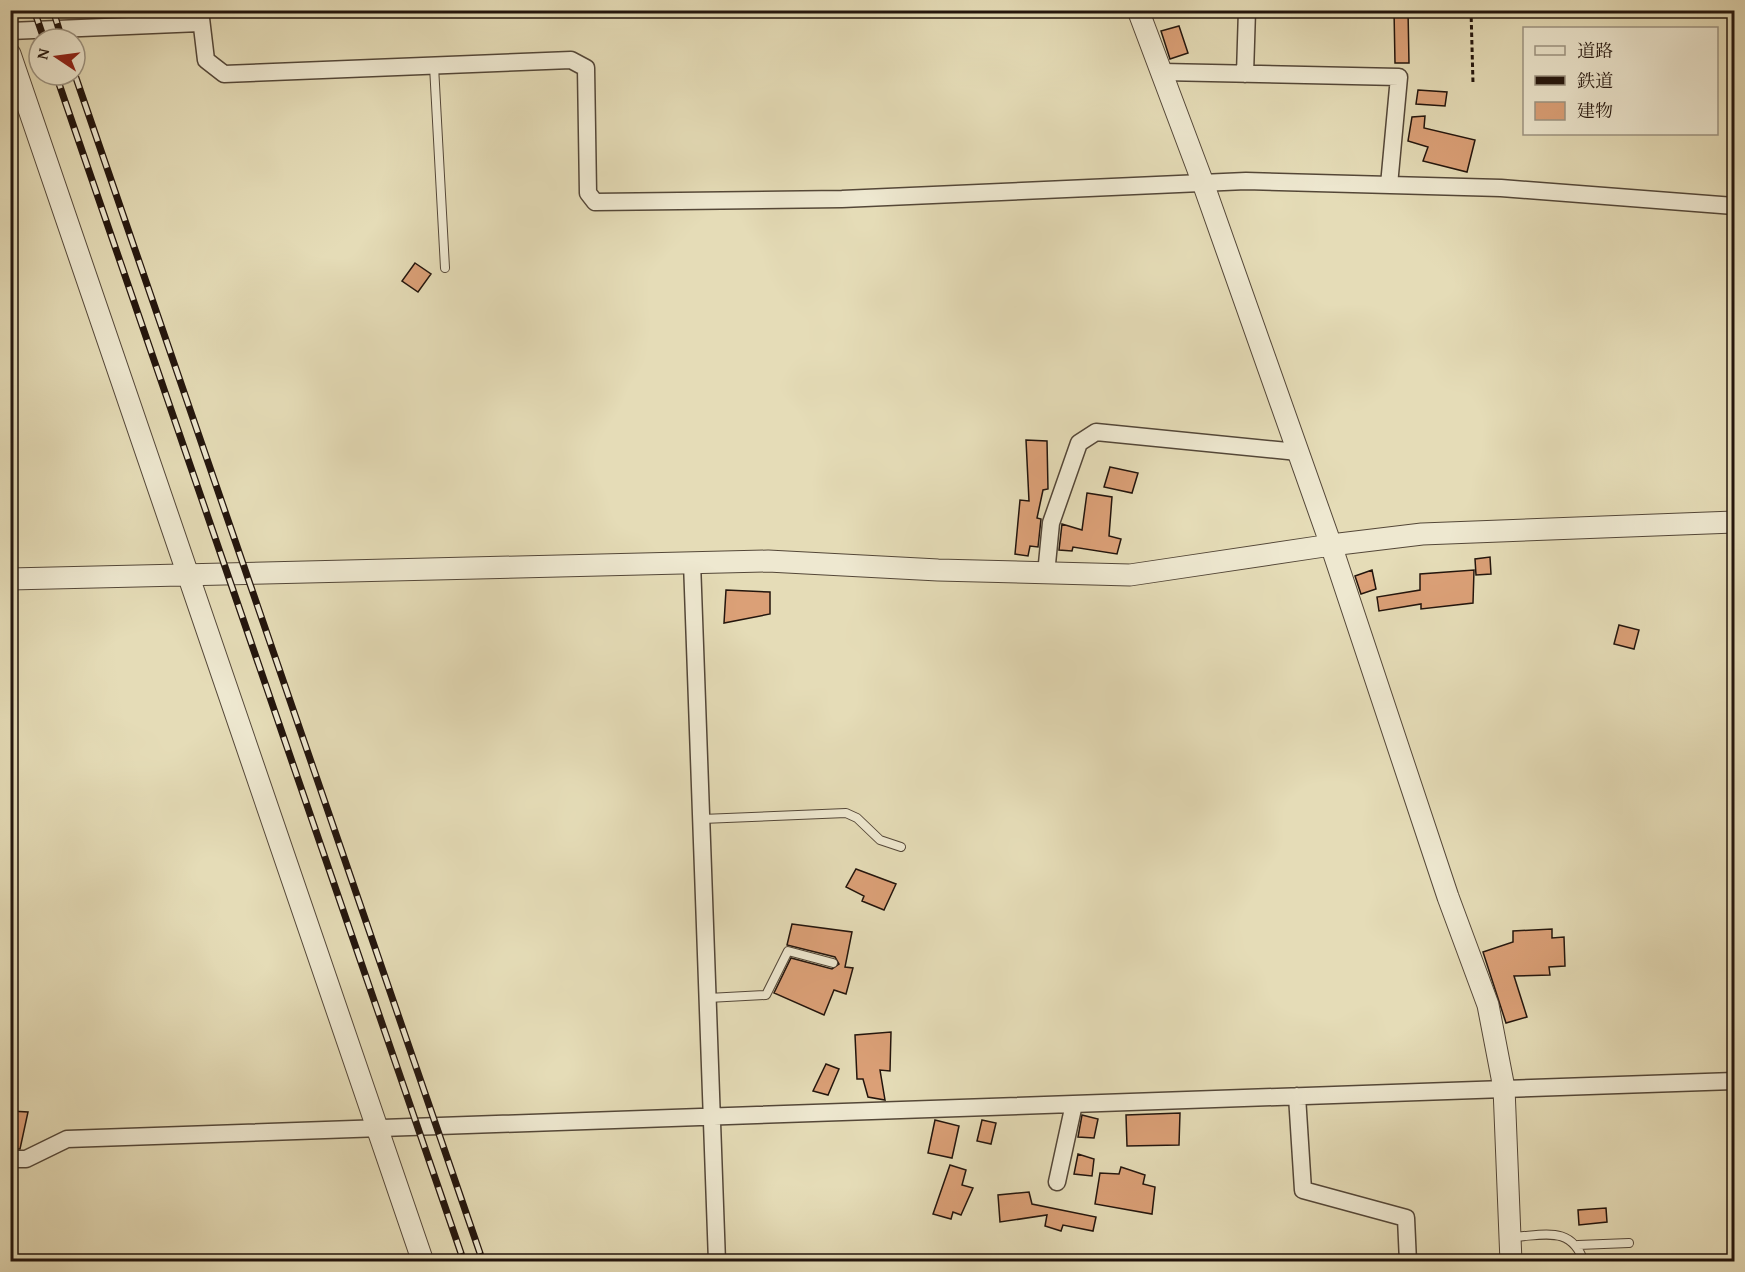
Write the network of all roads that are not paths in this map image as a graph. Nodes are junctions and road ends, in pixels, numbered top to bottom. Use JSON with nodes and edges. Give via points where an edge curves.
{"nodes":[{"id":1,"x":1138,"y":10,"type":"edge"},
{"id":2,"x":1247,"y":10,"type":"edge"},
{"id":3,"x":200,"y":17,"type":"edge"},
{"id":4,"x":10,"y":31,"type":"edge"},
{"id":5,"x":10,"y":54,"type":"edge"},
{"id":6,"x":434,"y":66,"type":"junction"},
{"id":7,"x":1161,"y":72,"type":"junction"},
{"id":8,"x":1245,"y":74,"type":"junction"},
{"id":9,"x":1203,"y":183,"type":"junction"},
{"id":10,"x":1389,"y":185,"type":"junction"},
{"id":11,"x":1734,"y":206,"type":"edge"},
{"id":12,"x":445,"y":268,"type":"dead end"},
{"id":13,"x":1298,"y":452,"type":"junction"},
{"id":14,"x":1734,"y":522,"type":"edge"},
{"id":15,"x":1331,"y":544,"type":"junction"},
{"id":16,"x":692,"y":562,"type":"junction"},
{"id":17,"x":1046,"y":574,"type":"junction"},
{"id":18,"x":188,"y":575,"type":"junction"},
{"id":19,"x":10,"y":579,"type":"edge"},
{"id":20,"x":702,"y":819,"type":"junction"},
{"id":21,"x":901,"y":847,"type":"dead end"},
{"id":22,"x":833,"y":963,"type":"dead end"},
{"id":23,"x":708,"y":998,"type":"junction"},
{"id":24,"x":1734,"y":1081,"type":"edge"},
{"id":25,"x":1504,"y":1088,"type":"junction"},
{"id":26,"x":1297,"y":1096,"type":"junction"},
{"id":27,"x":1074,"y":1104,"type":"junction"},
{"id":28,"x":712,"y":1118,"type":"junction"},
{"id":29,"x":377,"y":1127,"type":"junction"},
{"id":30,"x":10,"y":1159,"type":"edge"},
{"id":31,"x":1057,"y":1182,"type":"dead end"},
{"id":32,"x":1510,"y":1237,"type":"junction"},
{"id":33,"x":1629,"y":1243,"type":"dead end"},
{"id":34,"x":1578,"y":1245,"type":"junction"},
{"id":35,"x":423,"y":1262,"type":"edge"},
{"id":36,"x":717,"y":1262,"type":"edge"},
{"id":37,"x":1408,"y":1262,"type":"edge"},
{"id":38,"x":1511,"y":1262,"type":"edge"},
{"id":39,"x":1584,"y":1262,"type":"edge"}],
"edges":[{"from":1,"to":7,"type":"street"},
{"from":2,"to":8,"type":"street"},
{"from":3,"to":4,"type":"street"},
{"from":3,"to":6,"type":"street","via":[[207,60],[224,74]]},
{"from":5,"to":18,"type":"street"},
{"from":6,"to":9,"type":"street","via":[[572,60],[586,68],[588,193],[595,202],[842,199]]},
{"from":6,"to":12,"type":"lane"},
{"from":7,"to":8,"type":"street"},
{"from":7,"to":9,"type":"street"},
{"from":8,"to":10,"type":"street","via":[[1399,77]]},
{"from":9,"to":10,"type":"street"},
{"from":9,"to":13,"type":"street"},
{"from":10,"to":11,"type":"street","via":[[1500,188]]},
{"from":13,"to":15,"type":"street"},
{"from":13,"to":17,"type":"street","via":[[1096,432],[1079,443],[1051,523]]},
{"from":14,"to":15,"type":"street","via":[[1422,534]]},
{"from":15,"to":17,"type":"street","via":[[1130,575]]},
{"from":15,"to":25,"type":"street","via":[[1448,897],[1488,1005]]},
{"from":16,"to":17,"type":"street","via":[[768,561]]},
{"from":16,"to":18,"type":"street"},
{"from":16,"to":20,"type":"street"},
{"from":18,"to":19,"type":"street"},
{"from":18,"to":29,"type":"street"},
{"from":20,"to":21,"type":"lane","via":[[846,813],[880,840]]},
{"from":20,"to":23,"type":"street"},
{"from":22,"to":23,"type":"lane","via":[[788,951],[766,995]]},
{"from":23,"to":28,"type":"street"},
{"from":24,"to":25,"type":"street"},
{"from":25,"to":26,"type":"street"},
{"from":25,"to":32,"type":"street"},
{"from":26,"to":27,"type":"street"},
{"from":26,"to":37,"type":"street","via":[[1303,1190],[1406,1218]]},
{"from":27,"to":28,"type":"street"},
{"from":27,"to":31,"type":"street"},
{"from":28,"to":29,"type":"street"},
{"from":28,"to":36,"type":"street"},
{"from":29,"to":30,"type":"street","via":[[67,1139],[26,1159]]},
{"from":29,"to":35,"type":"street"},
{"from":32,"to":34,"type":"lane","via":[[1566,1236]]},
{"from":32,"to":38,"type":"street"},
{"from":33,"to":34,"type":"lane"},
{"from":34,"to":39,"type":"lane"}]}
